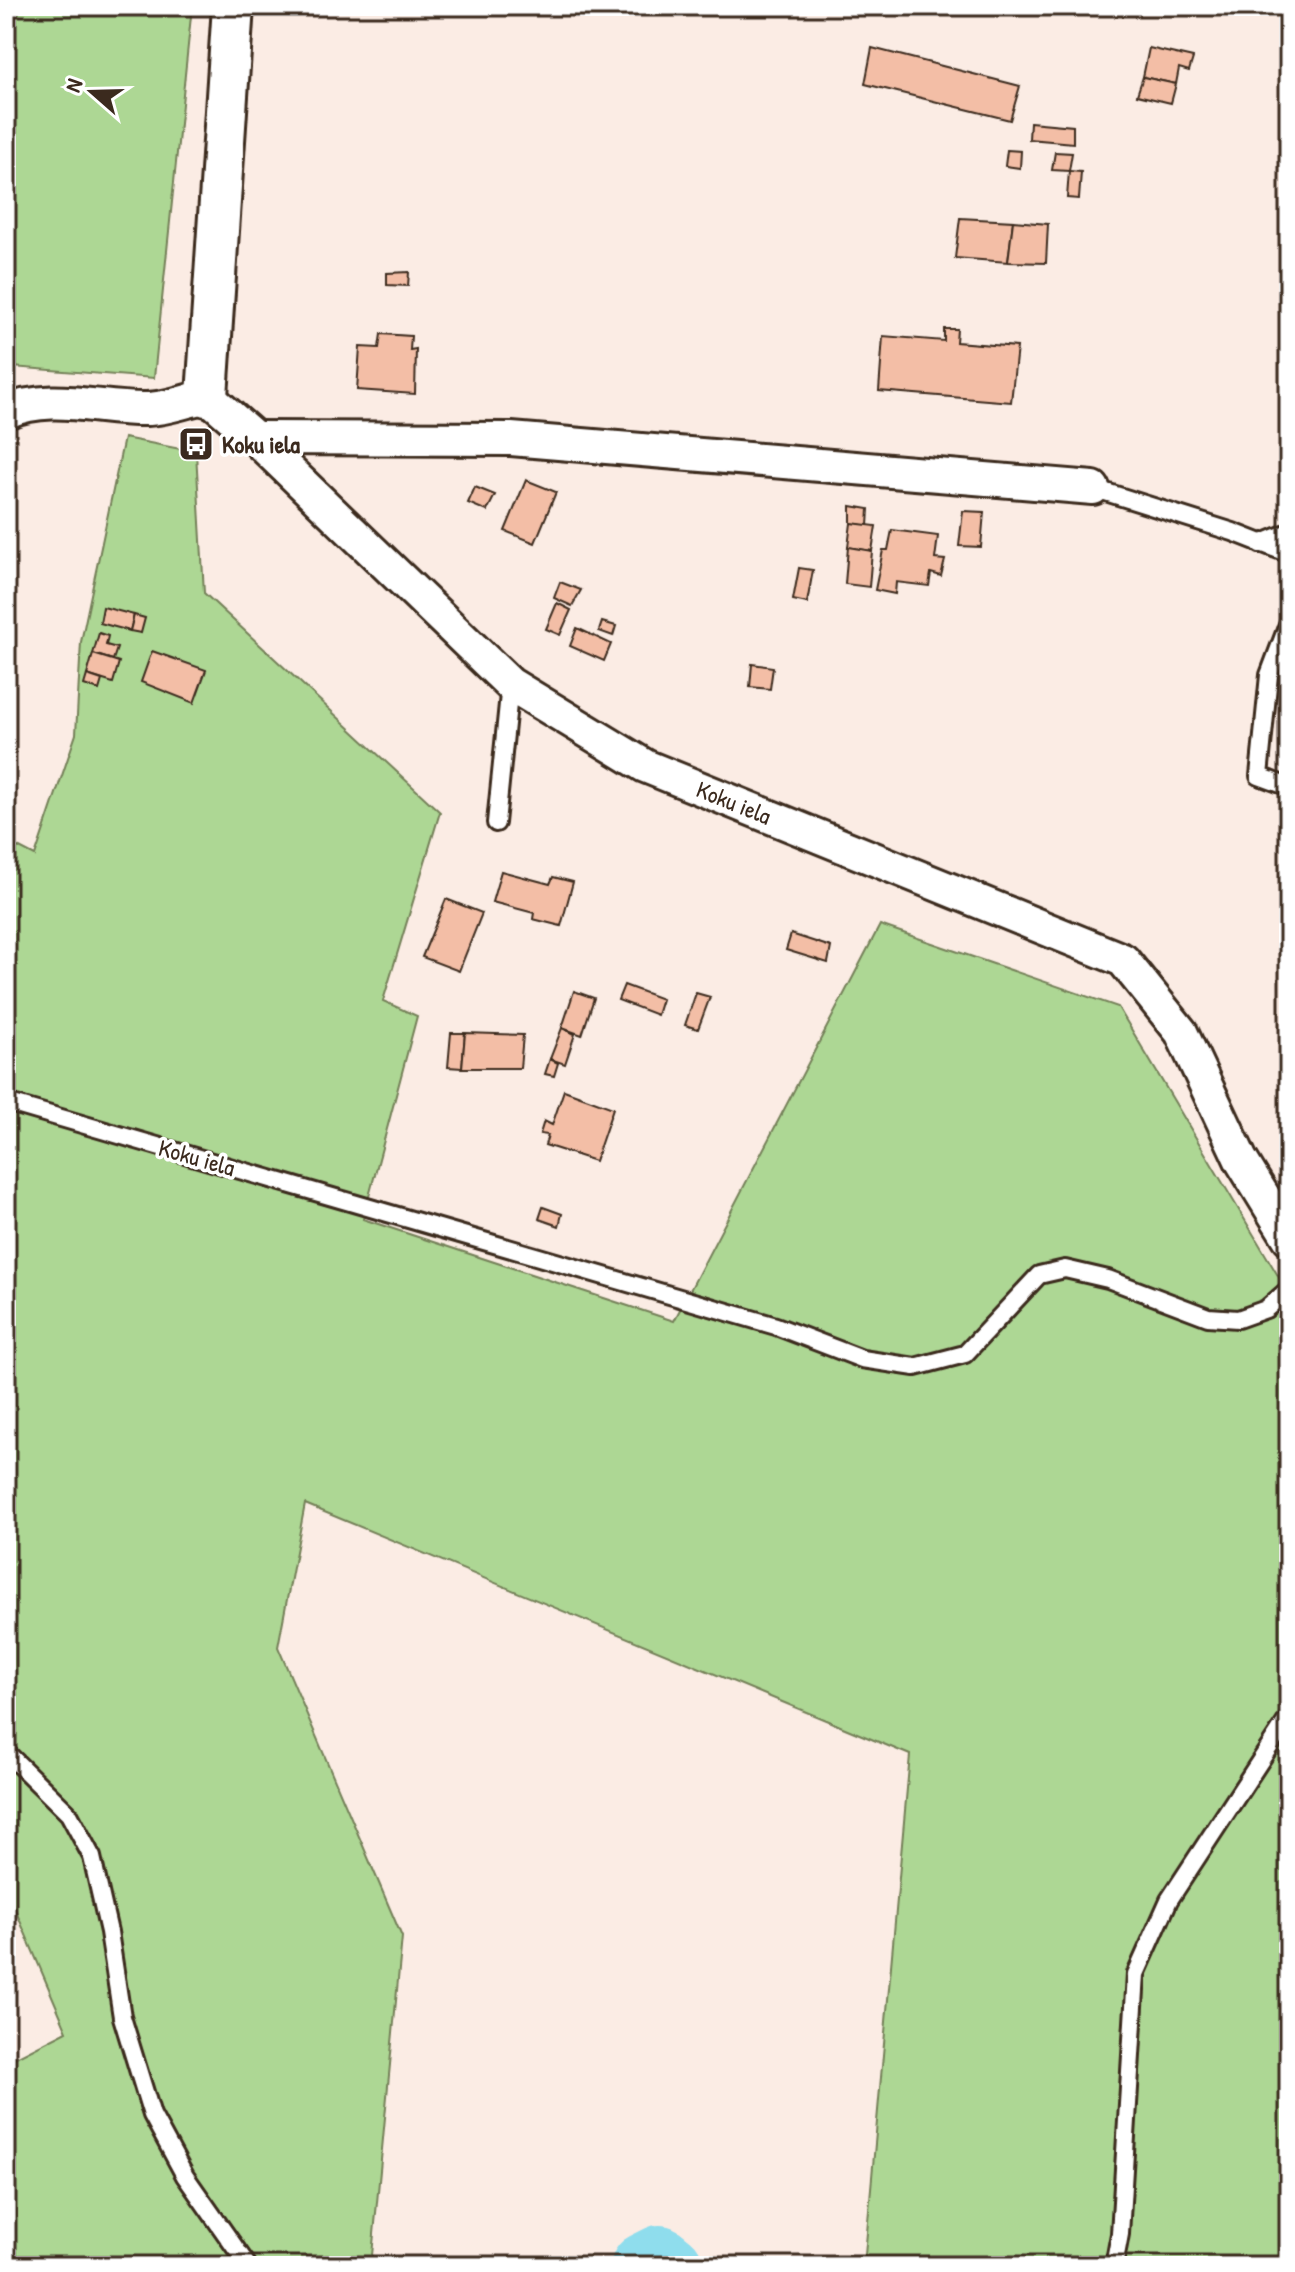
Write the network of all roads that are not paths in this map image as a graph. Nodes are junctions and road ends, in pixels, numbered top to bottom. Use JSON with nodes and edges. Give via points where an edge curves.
{"nodes":[{"id":1,"x":233,"y":6,"type":"edge"},
{"id":2,"x":207,"y":396,"type":"junction"},
{"id":3,"x":6,"y":412,"type":"edge"},
{"id":4,"x":255,"y":438,"type":"junction"},
{"id":5,"x":1093,"y":488,"type":"joint"},
{"id":6,"x":1289,"y":532,"type":"edge"},
{"id":7,"x":1260,"y":544,"type":"junction"},
{"id":8,"x":1289,"y":554,"type":"edge"},
{"id":9,"x":1289,"y":622,"type":"edge"},
{"id":10,"x":510,"y":684,"type":"junction"},
{"id":11,"x":1289,"y":787,"type":"edge"},
{"id":12,"x":496,"y":823,"type":"dead end"},
{"id":13,"x":6,"y":1102,"type":"edge"},
{"id":14,"x":1289,"y":1238,"type":"edge"},
{"id":15,"x":1289,"y":1289,"type":"edge"},
{"id":16,"x":1289,"y":1717,"type":"edge"},
{"id":17,"x":6,"y":1752,"type":"edge"},
{"id":18,"x":248,"y":2266,"type":"edge"},
{"id":19,"x":1114,"y":2266,"type":"edge"}],
"edges":[{"from":1,"to":2,"type":"street"},
{"from":2,"to":3,"type":"street","via":[[148,409],[47,402]]},
{"from":2,"to":4,"type":"street","name":"Koku iela"},
{"from":4,"to":5,"type":"street","via":[[511,439]]},
{"from":4,"to":10,"type":"street","name":"Koku iela"},
{"from":5,"to":7,"type":"lane"},
{"from":6,"to":7,"type":"lane"},
{"from":7,"to":8,"type":"lane"},
{"from":9,"to":11,"type":"lane","via":[[1269,675],[1259,776]]},
{"from":10,"to":12,"type":"lane"},
{"from":10,"to":14,"type":"street","name":"Koku iela","via":[[645,766],[1123,960],[1181,1032],[1241,1160]]},
{"from":13,"to":15,"type":"lane","name":"Koku iela","via":[[776,1326],[862,1359],[915,1367],[965,1354],[1039,1275],[1065,1269],[1108,1279],[1208,1317],[1238,1319],[1266,1309]]},
{"from":16,"to":19,"type":"lane","via":[[1169,1900],[1136,1974]]},
{"from":17,"to":18,"type":"lane","via":[[69,1814],[92,1857],[122,2017],[152,2115],[185,2176]]}]}
